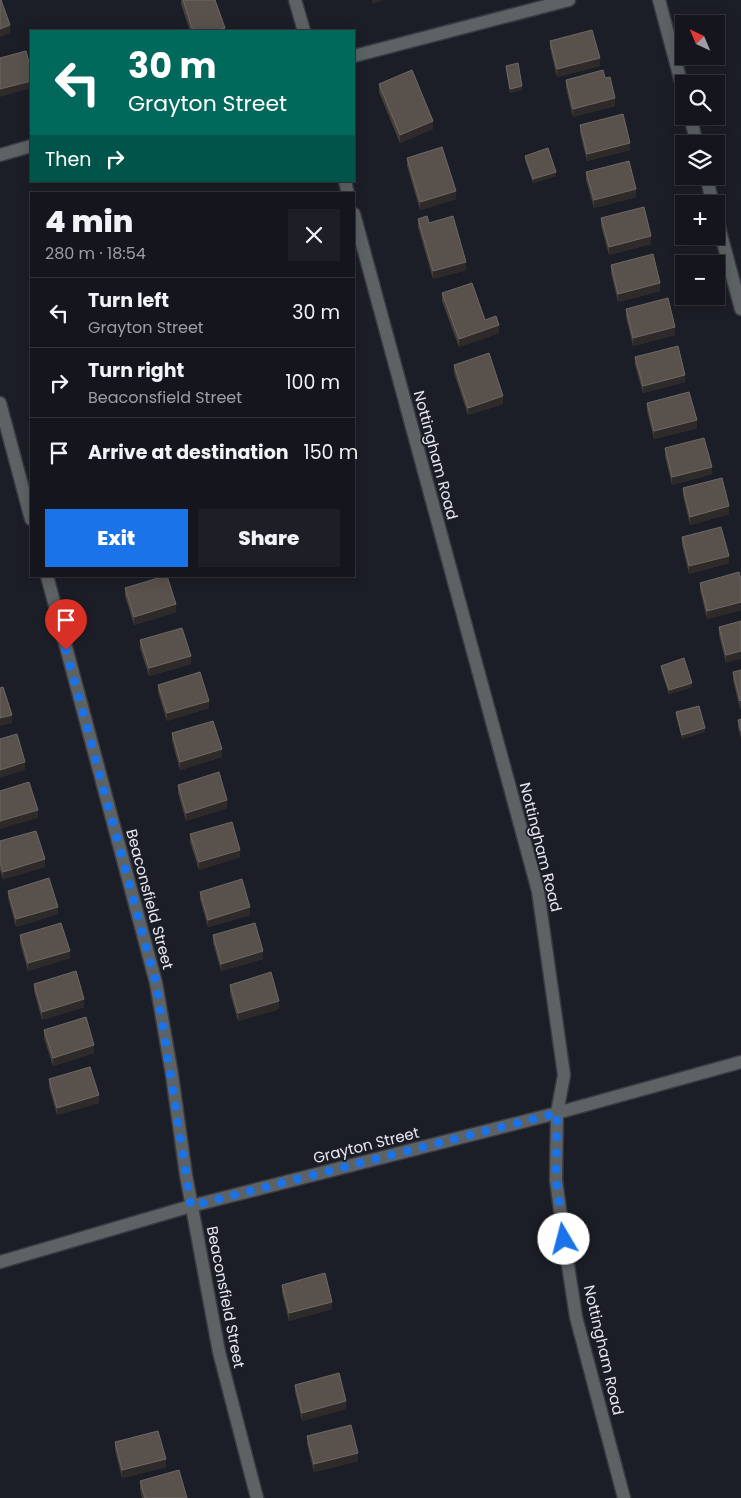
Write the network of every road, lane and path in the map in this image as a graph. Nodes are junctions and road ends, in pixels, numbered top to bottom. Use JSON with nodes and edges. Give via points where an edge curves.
{"nodes":[{"id":1,"x":295,"y":0,"type":"edge"},
{"id":2,"x":568,"y":0,"type":"edge"},
{"id":3,"x":659,"y":0,"type":"edge"},
{"id":4,"x":304,"y":30,"type":"edge"},
{"id":5,"x":355,"y":56,"type":"edge"},
{"id":6,"x":679,"y":75,"type":"edge"},
{"id":7,"x":30,"y":146,"type":"edge"},
{"id":8,"x":0,"y":155,"type":"edge"},
{"id":9,"x":355,"y":218,"type":"edge"},
{"id":10,"x":724,"y":245,"type":"edge"},
{"id":11,"x":741,"y":309,"type":"edge"},
{"id":12,"x":0,"y":403,"type":"edge"},
{"id":13,"x":30,"y":515,"type":"edge"},
{"id":14,"x":47,"y":577,"type":"edge"},
{"id":15,"x":741,"y":1062,"type":"edge"},
{"id":16,"x":557,"y":1113,"type":"junction"},
{"id":17,"x":191,"y":1206,"type":"junction"},
{"id":18,"x":0,"y":1262,"type":"edge"},
{"id":19,"x":257,"y":1498,"type":"edge"},
{"id":20,"x":624,"y":1498,"type":"edge"}],
"edges":[{"from":1,"to":4,"type":"street"},
{"from":2,"to":5,"type":"street"},
{"from":3,"to":6,"type":"street"},
{"from":7,"to":8,"type":"street"},
{"from":9,"to":16,"type":"street","name":"Nottingham Road","via":[[538,892],[564,1075]]},
{"from":10,"to":11,"type":"street"},
{"from":12,"to":13,"type":"street"},
{"from":14,"to":17,"type":"street","name":"Beaconsfield Street","via":[[156,983]]},
{"from":15,"to":16,"type":"street","name":"Grayton Street"},
{"from":16,"to":17,"type":"street","name":"Grayton Street"},
{"from":16,"to":20,"type":"street","name":"Nottingham Road","via":[[556,1180],[576,1317]]},
{"from":17,"to":18,"type":"street","name":"Grayton Street"},
{"from":17,"to":19,"type":"street","name":"Beaconsfield Street","via":[[219,1352]]}]}
